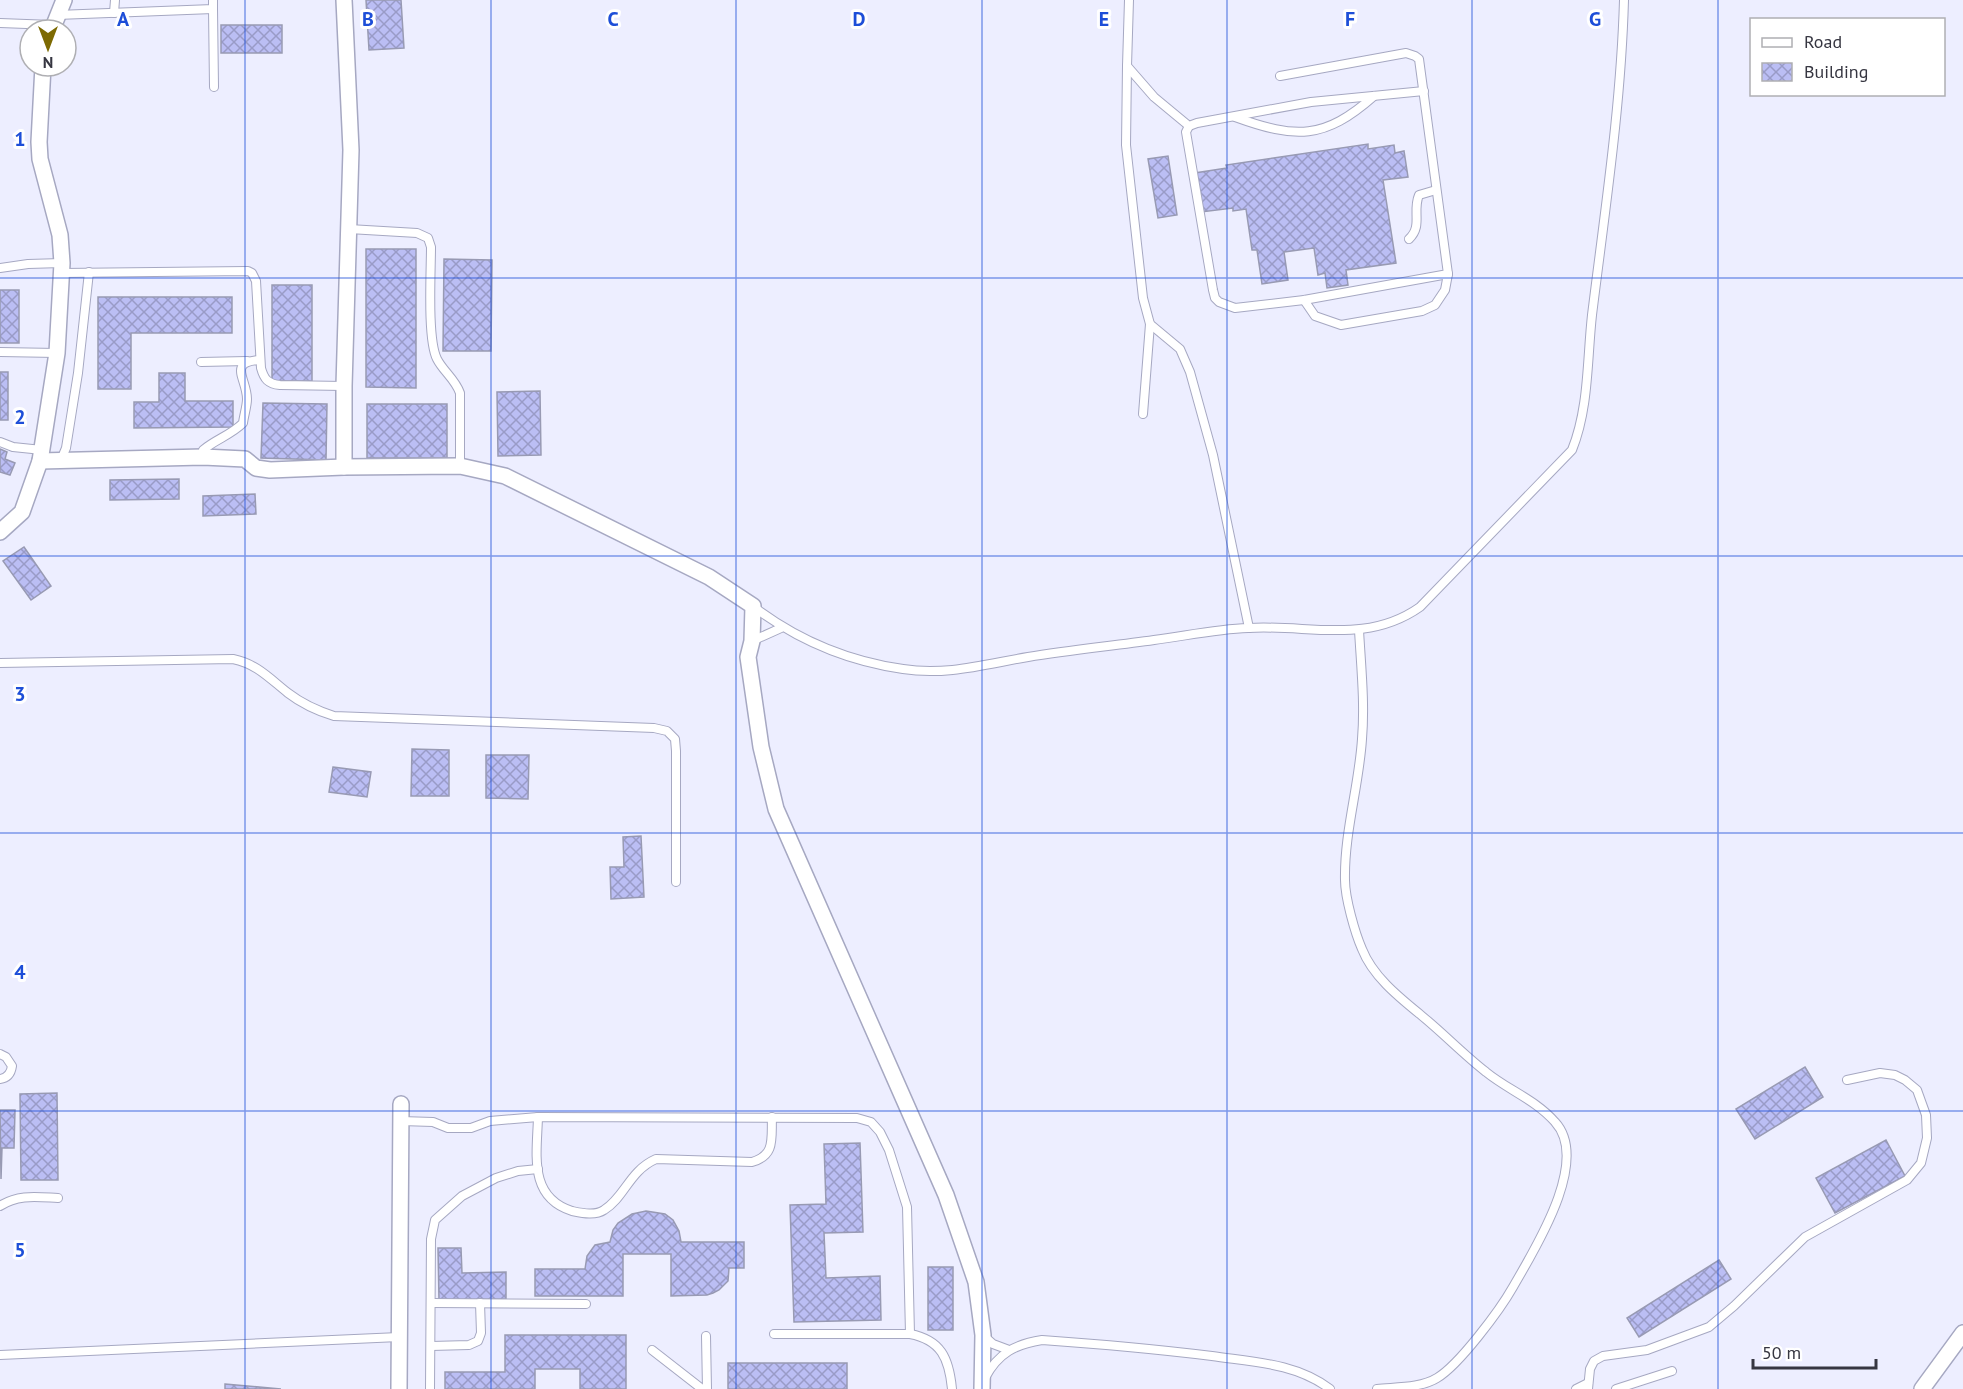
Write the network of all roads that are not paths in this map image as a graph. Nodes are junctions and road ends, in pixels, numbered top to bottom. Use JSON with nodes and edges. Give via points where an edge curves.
{"nodes":[{"id":1,"x":64,"y":0,"type":"edge"},
{"id":2,"x":115,"y":0,"type":"edge"},
{"id":3,"x":213,"y":0,"type":"edge"},
{"id":4,"x":344,"y":0,"type":"edge"},
{"id":5,"x":1129,"y":0,"type":"edge"},
{"id":6,"x":1624,"y":0,"type":"edge"},
{"id":7,"x":213,"y":9,"type":"junction"},
{"id":8,"x":114,"y":13,"type":"junction"},
{"id":9,"x":56,"y":18,"type":"edge"},
{"id":10,"x":78,"y":20,"type":"edge"},
{"id":11,"x":0,"y":23,"type":"edge"},
{"id":12,"x":18,"y":23,"type":"edge"},
{"id":13,"x":1127,"y":66,"type":"junction"},
{"id":14,"x":1280,"y":76,"type":"dead end"},
{"id":15,"x":42,"y":78,"type":"edge"},
{"id":16,"x":214,"y":87,"type":"dead end"},
{"id":17,"x":1424,"y":91,"type":"junction"},
{"id":18,"x":1374,"y":96,"type":"junction"},
{"id":19,"x":1233,"y":116,"type":"junction"},
{"id":20,"x":1189,"y":126,"type":"junction"},
{"id":21,"x":1436,"y":190,"type":"junction"},
{"id":22,"x":349,"y":229,"type":"junction"},
{"id":23,"x":1409,"y":239,"type":"dead end"},
{"id":24,"x":0,"y":268,"type":"edge"},
{"id":25,"x":62,"y":268,"type":"junction"},
{"id":26,"x":89,"y":272,"type":"junction"},
{"id":27,"x":1448,"y":274,"type":"junction"},
{"id":28,"x":1304,"y":300,"type":"junction"},
{"id":29,"x":1150,"y":324,"type":"junction"},
{"id":30,"x":0,"y":352,"type":"edge"},
{"id":31,"x":57,"y":353,"type":"junction"},
{"id":32,"x":260,"y":360,"type":"junction"},
{"id":33,"x":248,"y":361,"type":"junction"},
{"id":34,"x":201,"y":362,"type":"dead end"},
{"id":35,"x":344,"y":386,"type":"junction"},
{"id":36,"x":1143,"y":414,"type":"dead end"},
{"id":37,"x":0,"y":441,"type":"edge"},
{"id":38,"x":41,"y":456,"type":"junction"},
{"id":39,"x":203,"y":457,"type":"junction"},
{"id":40,"x":62,"y":460,"type":"junction"},
{"id":41,"x":460,"y":466,"type":"junction"},
{"id":42,"x":344,"y":467,"type":"junction"},
{"id":43,"x":0,"y":532,"type":"edge"},
{"id":44,"x":753,"y":606,"type":"junction"},
{"id":45,"x":781,"y":628,"type":"junction"},
{"id":46,"x":1249,"y":628,"type":"junction"},
{"id":47,"x":1359,"y":630,"type":"junction"},
{"id":48,"x":752,"y":641,"type":"junction"},
{"id":49,"x":0,"y":663,"type":"edge"},
{"id":50,"x":676,"y":882,"type":"dead end"},
{"id":51,"x":0,"y":1052,"type":"edge"},
{"id":52,"x":0,"y":1079,"type":"edge"},
{"id":53,"x":1847,"y":1080,"type":"dead end"},
{"id":54,"x":401,"y":1104,"type":"dead end"},
{"id":55,"x":537,"y":1116,"type":"junction"},
{"id":56,"x":772,"y":1117,"type":"junction"},
{"id":57,"x":401,"y":1121,"type":"junction"},
{"id":58,"x":537,"y":1169,"type":"junction"},
{"id":59,"x":58,"y":1198,"type":"dead end"},
{"id":60,"x":0,"y":1206,"type":"edge"},
{"id":61,"x":431,"y":1303,"type":"junction"},
{"id":62,"x":480,"y":1303,"type":"junction"},
{"id":63,"x":585,"y":1304,"type":"dead end"},
{"id":64,"x":1963,"y":1333,"type":"edge"},
{"id":65,"x":774,"y":1334,"type":"dead end"},
{"id":66,"x":910,"y":1334,"type":"junction"},
{"id":67,"x":983,"y":1335,"type":"junction"},
{"id":68,"x":706,"y":1336,"type":"dead end"},
{"id":69,"x":399,"y":1337,"type":"junction"},
{"id":70,"x":431,"y":1346,"type":"junction"},
{"id":71,"x":652,"y":1350,"type":"dead end"},
{"id":72,"x":1010,"y":1350,"type":"junction"},
{"id":73,"x":0,"y":1355,"type":"edge"},
{"id":74,"x":1672,"y":1371,"type":"dead end"},
{"id":75,"x":983,"y":1385,"type":"edge"},
{"id":76,"x":1588,"y":1386,"type":"edge"},
{"id":77,"x":399,"y":1389,"type":"edge"},
{"id":78,"x":430,"y":1389,"type":"edge"},
{"id":79,"x":702,"y":1389,"type":"edge"},
{"id":80,"x":707,"y":1389,"type":"edge"},
{"id":81,"x":952,"y":1389,"type":"edge"},
{"id":82,"x":1330,"y":1389,"type":"edge"},
{"id":83,"x":1377,"y":1389,"type":"edge"},
{"id":84,"x":1576,"y":1389,"type":"edge"},
{"id":85,"x":1616,"y":1389,"type":"edge"},
{"id":86,"x":1922,"y":1389,"type":"edge"}],
"edges":[{"from":1,"to":9,"type":"street"},
{"from":2,"to":8,"type":"lane"},
{"from":3,"to":7,"type":"lane"},
{"from":4,"to":22,"type":"street","via":[[351,150]]},
{"from":5,"to":13,"type":"lane"},
{"from":6,"to":47,"type":"lane","via":[[1617,120],[1581,429],[1572,450],[1420,607],[1382,627]]},
{"from":7,"to":8,"type":"lane"},
{"from":7,"to":16,"type":"lane"},
{"from":8,"to":10,"type":"lane"},
{"from":11,"to":12,"type":"lane"},
{"from":13,"to":20,"type":"lane","via":[[1154,97]]},
{"from":13,"to":29,"type":"lane","via":[[1126,145],[1143,298]]},
{"from":14,"to":17,"type":"lane","via":[[1411,54],[1420,64]]},
{"from":15,"to":25,"type":"street","via":[[40,159],[60,235]]},
{"from":17,"to":18,"type":"lane"},
{"from":17,"to":21,"type":"lane"},
{"from":18,"to":19,"type":"lane"},
{"from":18,"to":19,"type":"lane","via":[[1334,126],[1306,132],[1280,130]]},
{"from":19,"to":20,"type":"lane"},
{"from":20,"to":28,"type":"lane","via":[[1186,132],[1215,298],[1235,309]]},
{"from":21,"to":23,"type":"lane","via":[[1419,195],[1416,233]]},
{"from":21,"to":27,"type":"lane"},
{"from":22,"to":35,"type":"street"},
{"from":22,"to":41,"type":"lane","via":[[417,233],[428,238],[432,344],[437,360],[456,382],[460,393]]},
{"from":24,"to":25,"type":"lane","via":[[28,264]]},
{"from":25,"to":26,"type":"lane"},
{"from":25,"to":31,"type":"street"},
{"from":26,"to":32,"type":"lane","via":[[252,273],[256,281]]},
{"from":26,"to":40,"type":"lane","via":[[78,372]]},
{"from":27,"to":28,"type":"lane"},
{"from":27,"to":28,"type":"lane","via":[[1445,290],[1435,305],[1422,311],[1341,325],[1316,316]]},
{"from":29,"to":36,"type":"lane"},
{"from":29,"to":46,"type":"lane","via":[[1180,349],[1190,372],[1213,455]]},
{"from":30,"to":31,"type":"lane"},
{"from":31,"to":38,"type":"street"},
{"from":32,"to":33,"type":"lane"},
{"from":32,"to":35,"type":"lane","via":[[262,373],[271,384]]},
{"from":33,"to":34,"type":"lane"},
{"from":33,"to":39,"type":"lane","via":[[241,372],[247,397],[243,423],[226,437],[212,442],[203,450]]},
{"from":35,"to":42,"type":"street"},
{"from":37,"to":38,"type":"lane"},
{"from":38,"to":40,"type":"street"},
{"from":38,"to":43,"type":"street","via":[[22,512]]},
{"from":39,"to":40,"type":"street"},
{"from":39,"to":42,"type":"street","via":[[245,459],[256,468],[270,470]]},
{"from":41,"to":42,"type":"street"},
{"from":41,"to":44,"type":"street","via":[[505,476],[709,577]]},
{"from":44,"to":45,"type":"lane"},
{"from":44,"to":48,"type":"street"},
{"from":45,"to":46,"type":"lane","via":[[843,656],[934,672]]},
{"from":45,"to":48,"type":"lane"},
{"from":46,"to":47,"type":"lane"},
{"from":47,"to":83,"type":"lane","via":[[1362,739],[1345,882],[1362,952],[1384,982],[1408,1004],[1486,1072],[1557,1123],[1565,1138],[1567,1162],[1541,1237],[1503,1304],[1456,1362],[1437,1379]]},
{"from":48,"to":67,"type":"street","via":[[748,657],[759,735],[776,809],[946,1195],[976,1282]]},
{"from":49,"to":50,"type":"lane","via":[[233,658],[248,662],[290,694],[334,716],[667,731],[675,739],[676,751]]},
{"from":51,"to":52,"type":"lane","via":[[12,1066],[11,1072]]},
{"from":53,"to":76,"type":"lane","via":[[1880,1073],[1895,1075],[1917,1090],[1926,1115],[1927,1138],[1921,1163],[1907,1180],[1805,1237],[1709,1327],[1647,1350],[1603,1356],[1594,1361]]},
{"from":54,"to":57,"type":"street"},
{"from":55,"to":56,"type":"lane"},
{"from":55,"to":57,"type":"lane","via":[[490,1121],[471,1128]]},
{"from":55,"to":58,"type":"lane"},
{"from":56,"to":58,"type":"lane","via":[[771,1149],[763,1159],[656,1159],[644,1164],[602,1212],[585,1214],[549,1199],[540,1186]]},
{"from":56,"to":66,"type":"lane","via":[[858,1118],[871,1122],[880,1132],[907,1207]]},
{"from":57,"to":69,"type":"street"},
{"from":58,"to":61,"type":"lane","via":[[518,1171],[476,1188],[435,1220],[431,1239]]},
{"from":59,"to":60,"type":"lane","via":[[26,1197]]},
{"from":61,"to":62,"type":"lane"},
{"from":61,"to":70,"type":"lane"},
{"from":62,"to":63,"type":"lane"},
{"from":62,"to":70,"type":"lane","via":[[478,1341],[469,1345]]},
{"from":64,"to":86,"type":"street"},
{"from":65,"to":66,"type":"lane"},
{"from":66,"to":81,"type":"lane","via":[[925,1336],[939,1346]]},
{"from":67,"to":72,"type":"lane","via":[[993,1344]]},
{"from":67,"to":75,"type":"street"},
{"from":68,"to":80,"type":"lane"},
{"from":69,"to":73,"type":"lane"},
{"from":69,"to":77,"type":"street"},
{"from":70,"to":78,"type":"lane"},
{"from":71,"to":79,"type":"lane"},
{"from":72,"to":75,"type":"lane","via":[[992,1365]]},
{"from":72,"to":82,"type":"lane","via":[[1023,1342],[1042,1340],[1163,1350],[1292,1369],[1314,1377]]},
{"from":74,"to":85,"type":"lane"},
{"from":76,"to":84,"type":"lane"}]}
